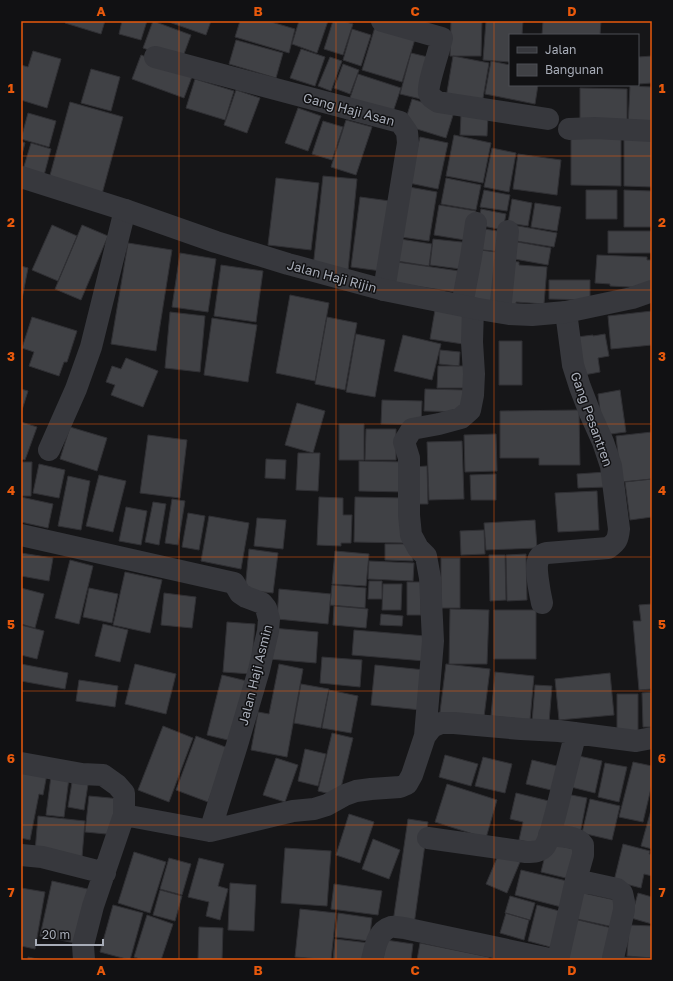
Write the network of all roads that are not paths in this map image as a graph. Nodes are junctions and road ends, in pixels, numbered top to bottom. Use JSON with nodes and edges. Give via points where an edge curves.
{"nodes":[{"id":1,"x":382,"y":21,"type":"edge"},
{"id":2,"x":155,"y":57,"type":"dead end"},
{"id":3,"x":548,"y":119,"type":"dead end"},
{"id":4,"x":568,"y":129,"type":"dead end"},
{"id":5,"x":652,"y":131,"type":"edge"},
{"id":6,"x":21,"y":177,"type":"edge"},
{"id":7,"x":125,"y":210,"type":"junction"},
{"id":8,"x":476,"y":222,"type":"dead end"},
{"id":9,"x":508,"y":231,"type":"dead end"},
{"id":10,"x":384,"y":290,"type":"junction"},
{"id":11,"x":652,"y":292,"type":"edge"},
{"id":12,"x":467,"y":307,"type":"junction"},
{"id":13,"x":500,"y":312,"type":"junction"},
{"id":14,"x":566,"y":312,"type":"junction"},
{"id":15,"x":50,"y":450,"type":"dead end"},
{"id":16,"x":21,"y":535,"type":"edge"},
{"id":17,"x":542,"y":603,"type":"dead end"},
{"id":18,"x":576,"y":733,"type":"junction"},
{"id":19,"x":425,"y":736,"type":"junction"},
{"id":20,"x":652,"y":738,"type":"edge"},
{"id":21,"x":21,"y":763,"type":"edge"},
{"id":22,"x":124,"y":815,"type":"junction"},
{"id":23,"x":210,"y":831,"type":"junction"},
{"id":24,"x":549,"y":835,"type":"junction"},
{"id":25,"x":428,"y":838,"type":"dead end"},
{"id":26,"x":21,"y":855,"type":"edge"},
{"id":27,"x":105,"y":873,"type":"junction"},
{"id":28,"x":576,"y":880,"type":"junction"},
{"id":29,"x":613,"y":958,"type":"dead end"},
{"id":30,"x":84,"y":960,"type":"edge"},
{"id":31,"x":372,"y":960,"type":"edge"},
{"id":32,"x":554,"y":960,"type":"edge"},
{"id":33,"x":558,"y":960,"type":"edge"}],
"edges":[{"from":1,"to":3,"type":"street","via":[[442,38],[429,86],[429,95],[438,102]]},
{"from":2,"to":10,"type":"street","name":"Gang Haji Asan","via":[[400,122],[407,132],[408,143]]},
{"from":4,"to":5,"type":"street"},
{"from":6,"to":7,"type":"street","name":"Jalan Haji Rijin"},
{"from":7,"to":10,"type":"street","name":"Jalan Haji Rijin","via":[[216,242]]},
{"from":7,"to":15,"type":"street","via":[[91,348]]},
{"from":8,"to":12,"type":"street"},
{"from":9,"to":13,"type":"street"},
{"from":10,"to":12,"type":"street","name":"Jalan Haji Rijin"},
{"from":11,"to":14,"type":"street","name":"Jalan Haji Rijin"},
{"from":12,"to":13,"type":"street","name":"Jalan Haji Rijin"},
{"from":12,"to":19,"type":"street","via":[[474,374],[470,410],[461,418],[412,429],[404,442],[408,458],[411,534],[418,548],[426,556],[430,578],[433,641]]},
{"from":13,"to":14,"type":"street","name":"Jalan Haji Rijin","via":[[532,315]]},
{"from":14,"to":17,"type":"street","name":"Gang Pesantren","via":[[573,365],[590,413],[604,442],[610,466],[619,529],[615,544],[608,548],[542,555],[537,567]]},
{"from":16,"to":23,"type":"street","name":"Jalan Haji Asmin","via":[[234,583],[246,597],[262,603],[266,608],[269,619],[268,631],[259,670]]},
{"from":18,"to":19,"type":"street","via":[[454,723],[432,727]]},
{"from":18,"to":20,"type":"street","via":[[636,741]]},
{"from":18,"to":24,"type":"street"},
{"from":19,"to":23,"type":"street","via":[[407,784],[400,787],[356,791],[314,809],[293,811]]},
{"from":21,"to":22,"type":"street","via":[[82,774],[103,775],[124,793]]},
{"from":22,"to":23,"type":"street"},
{"from":22,"to":27,"type":"street"},
{"from":24,"to":25,"type":"street","via":[[545,846],[537,852]]},
{"from":24,"to":28,"type":"street","via":[[582,842],[583,855]]},
{"from":26,"to":27,"type":"street","via":[[42,857]]},
{"from":27,"to":30,"type":"street","via":[[83,945]]},
{"from":28,"to":29,"type":"street","via":[[621,890],[624,910]]},
{"from":28,"to":33,"type":"street"},
{"from":31,"to":32,"type":"street","via":[[379,938],[385,930],[392,927]]}]}
